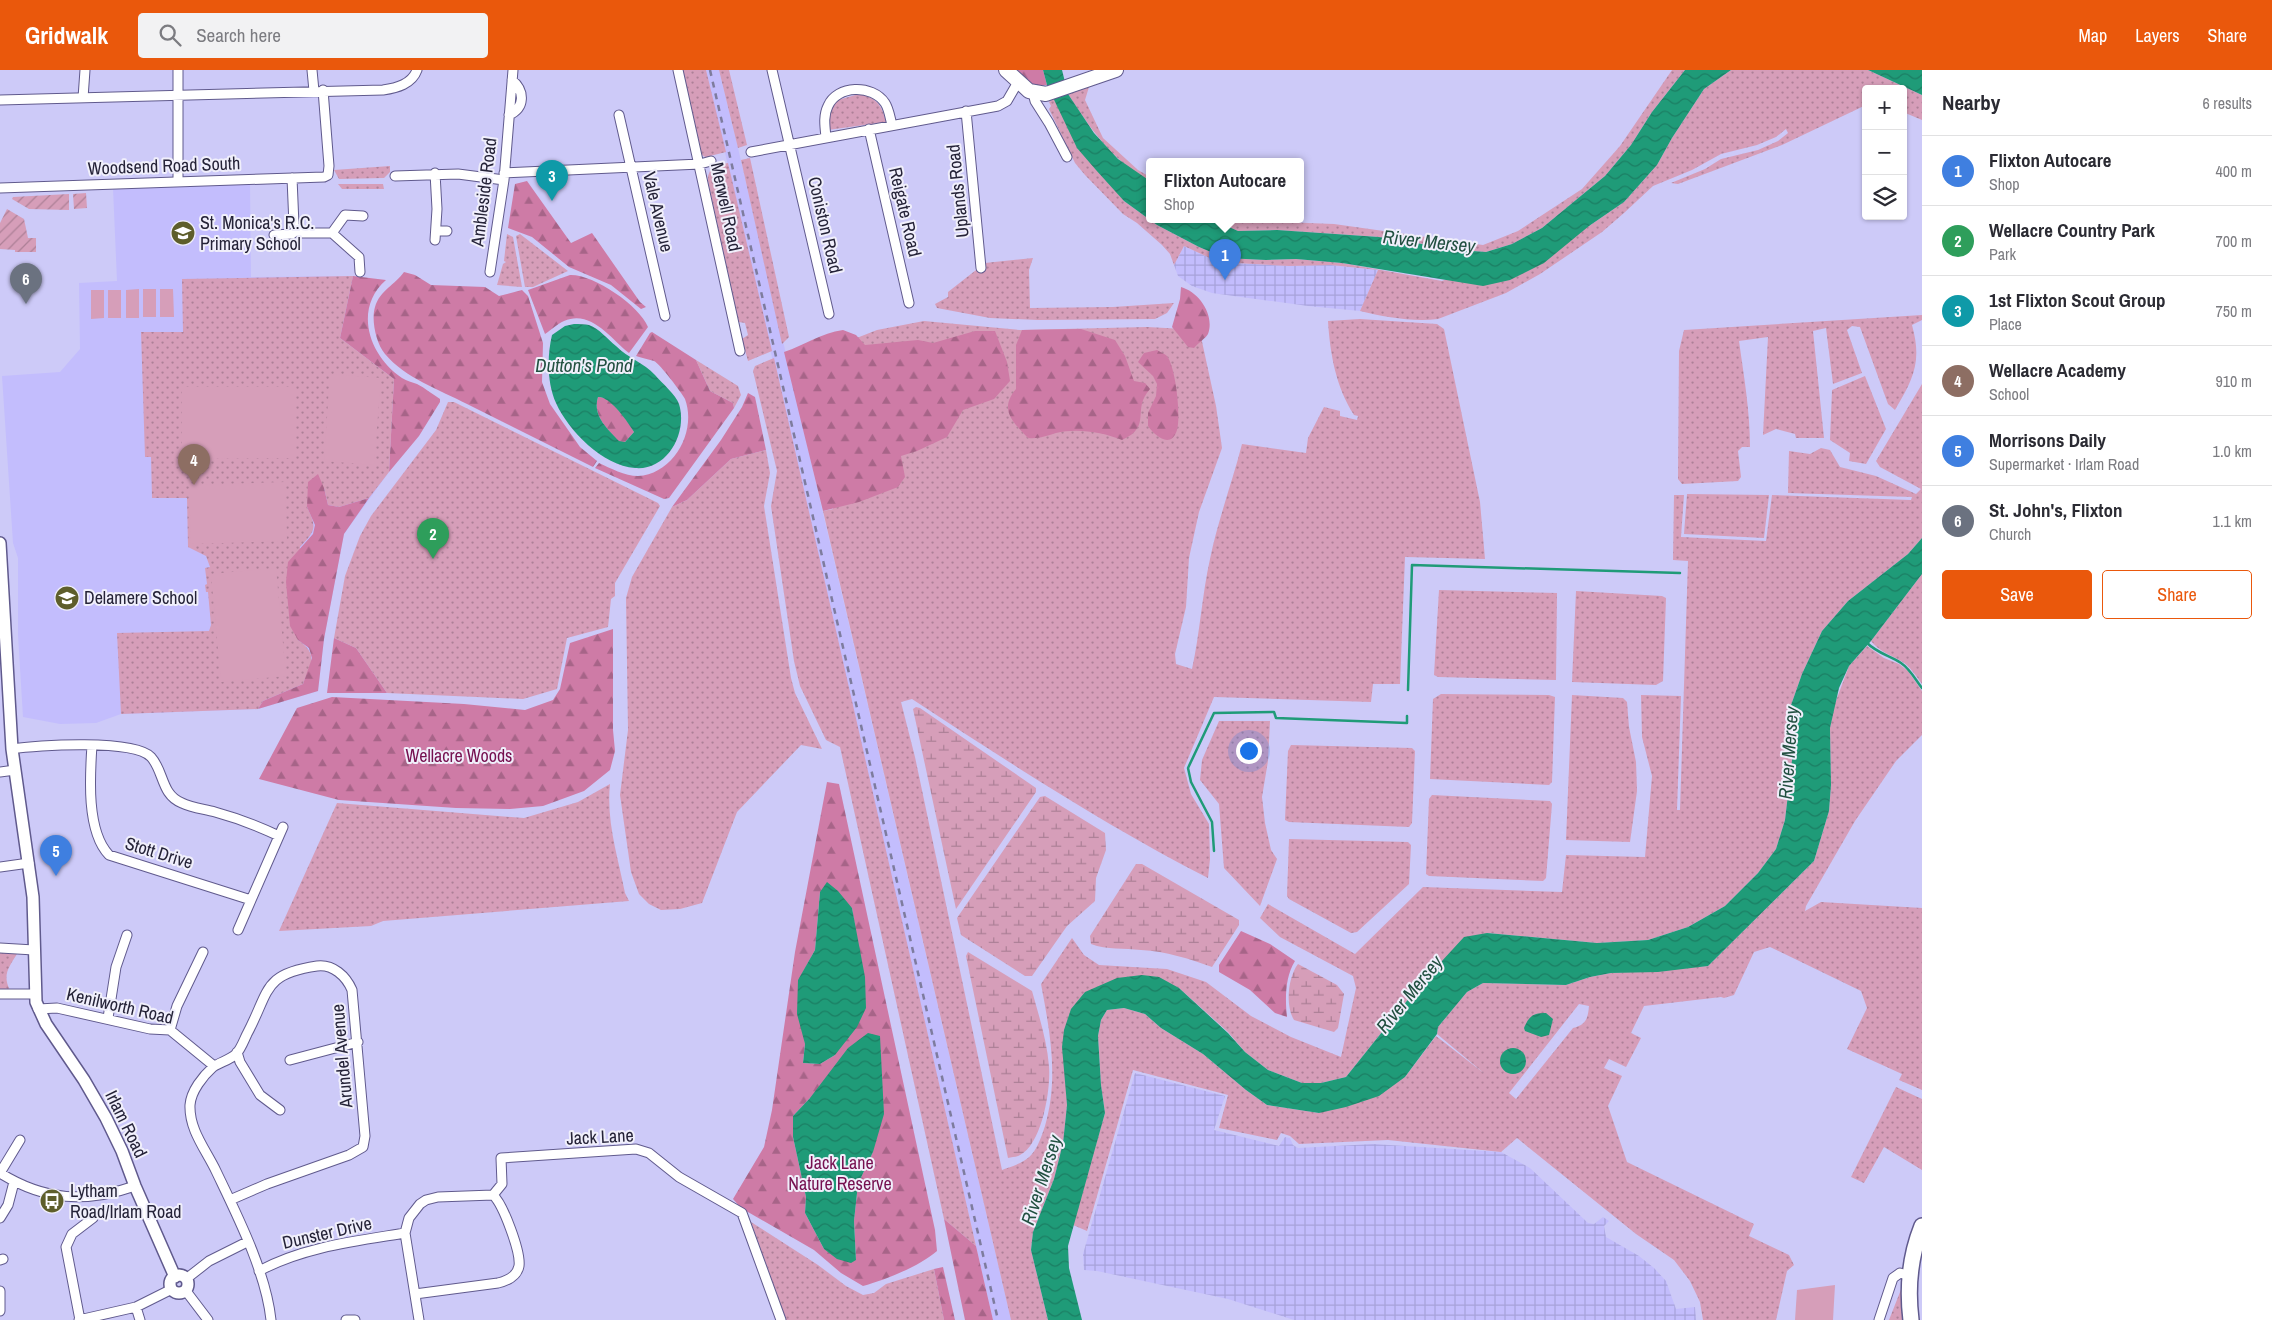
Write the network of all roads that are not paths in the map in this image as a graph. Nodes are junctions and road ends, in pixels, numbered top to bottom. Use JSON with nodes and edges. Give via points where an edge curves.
{"nodes":[{"id":1,"x":85,"y":70,"type":"edge"},
{"id":2,"x":178,"y":70,"type":"edge"},
{"id":3,"x":312,"y":70,"type":"edge"},
{"id":4,"x":417,"y":70,"type":"edge"},
{"id":5,"x":513,"y":70,"type":"edge"},
{"id":6,"x":678,"y":70,"type":"edge"},
{"id":7,"x":772,"y":70,"type":"edge"},
{"id":8,"x":1006,"y":70,"type":"edge"},
{"id":9,"x":1116,"y":70,"type":"edge"},
{"id":10,"x":1018,"y":82,"type":"junction"},
{"id":11,"x":318,"y":90,"type":"junction"},
{"id":12,"x":1039,"y":93,"type":"junction"},
{"id":13,"x":178,"y":95,"type":"junction"},
{"id":14,"x":83,"y":98,"type":"junction"},
{"id":15,"x":0,"y":100,"type":"edge"},
{"id":16,"x":966,"y":112,"type":"junction"},
{"id":17,"x":619,"y":115,"type":"dead end"},
{"id":18,"x":892,"y":125,"type":"junction"},
{"id":19,"x":869,"y":129,"type":"junction"},
{"id":20,"x":826,"y":137,"type":"junction"},
{"id":21,"x":790,"y":144,"type":"junction"},
{"id":22,"x":751,"y":152,"type":"dead end"},
{"id":23,"x":1067,"y":157,"type":"dead end"},
{"id":24,"x":710,"y":161,"type":"dead end"},
{"id":25,"x":700,"y":164,"type":"junction"},
{"id":26,"x":631,"y":166,"type":"junction"},
{"id":27,"x":435,"y":173,"type":"junction"},
{"id":28,"x":395,"y":176,"type":"dead end"},
{"id":29,"x":504,"y":177,"type":"junction"},
{"id":30,"x":292,"y":178,"type":"junction"},
{"id":31,"x":178,"y":182,"type":"junction"},
{"id":32,"x":0,"y":188,"type":"edge"},
{"id":33,"x":363,"y":216,"type":"dead end"},
{"id":34,"x":297,"y":230,"type":"junction"},
{"id":35,"x":446,"y":231,"type":"dead end"},
{"id":36,"x":332,"y":233,"type":"junction"},
{"id":37,"x":274,"y":235,"type":"dead end"},
{"id":38,"x":981,"y":268,"type":"dead end"},
{"id":39,"x":360,"y":272,"type":"dead end"},
{"id":40,"x":490,"y":272,"type":"dead end"},
{"id":41,"x":909,"y":303,"type":"dead end"},
{"id":42,"x":829,"y":314,"type":"dead end"},
{"id":43,"x":665,"y":316,"type":"dead end"},
{"id":44,"x":740,"y":351,"type":"dead end"},
{"id":45,"x":0,"y":542,"type":"edge"},
{"id":46,"x":2,"y":637,"type":"edge"},
{"id":47,"x":92,"y":745,"type":"junction"},
{"id":48,"x":12,"y":749,"type":"junction"},
{"id":49,"x":15,"y":770,"type":"junction"},
{"id":50,"x":0,"y":772,"type":"edge"},
{"id":51,"x":29,"y":863,"type":"junction"},
{"id":52,"x":0,"y":867,"type":"edge"},
{"id":53,"x":251,"y":900,"type":"junction"},
{"id":54,"x":238,"y":930,"type":"dead end"},
{"id":55,"x":127,"y":935,"type":"dead end"},
{"id":56,"x":0,"y":948,"type":"edge"},
{"id":57,"x":34,"y":950,"type":"junction"},
{"id":58,"x":203,"y":952,"type":"dead end"},
{"id":59,"x":0,"y":994,"type":"edge"},
{"id":60,"x":34,"y":994,"type":"junction"},
{"id":61,"x":38,"y":1009,"type":"junction"},
{"id":62,"x":108,"y":1018,"type":"junction"},
{"id":63,"x":170,"y":1030,"type":"junction"},
{"id":64,"x":358,"y":1042,"type":"junction"},
{"id":65,"x":237,"y":1052,"type":"junction"},
{"id":66,"x":295,"y":1061,"type":"dead end"},
{"id":67,"x":214,"y":1066,"type":"junction"},
{"id":68,"x":274,"y":1110,"type":"dead end"},
{"id":69,"x":20,"y":1140,"type":"dead end"},
{"id":70,"x":0,"y":1173,"type":"edge"},
{"id":71,"x":14,"y":1182,"type":"junction"},
{"id":72,"x":135,"y":1186,"type":"junction"},
{"id":73,"x":493,"y":1195,"type":"junction"},
{"id":74,"x":230,"y":1200,"type":"junction"},
{"id":75,"x":0,"y":1218,"type":"edge"},
{"id":76,"x":1922,"y":1226,"type":"edge"},
{"id":77,"x":98,"y":1230,"type":"dead end"},
{"id":78,"x":405,"y":1233,"type":"junction"},
{"id":79,"x":247,"y":1242,"type":"junction"},
{"id":80,"x":260,"y":1271,"type":"junction"},
{"id":81,"x":1910,"y":1276,"type":"junction"},
{"id":82,"x":182,"y":1282,"type":"junction"},
{"id":83,"x":172,"y":1289,"type":"joint"},
{"id":84,"x":0,"y":1291,"type":"edge"},
{"id":85,"x":415,"y":1294,"type":"junction"},
{"id":86,"x":136,"y":1308,"type":"junction"},
{"id":87,"x":0,"y":1312,"type":"edge"},
{"id":88,"x":79,"y":1320,"type":"edge"},
{"id":89,"x":140,"y":1320,"type":"edge"},
{"id":90,"x":208,"y":1320,"type":"edge"},
{"id":91,"x":271,"y":1320,"type":"edge"},
{"id":92,"x":346,"y":1320,"type":"edge"},
{"id":93,"x":355,"y":1320,"type":"edge"},
{"id":94,"x":419,"y":1320,"type":"edge"},
{"id":95,"x":782,"y":1320,"type":"edge"},
{"id":96,"x":1879,"y":1320,"type":"edge"},
{"id":97,"x":1911,"y":1320,"type":"edge"}],
"edges":[{"from":1,"to":14,"type":"street"},
{"from":2,"to":13,"type":"street"},
{"from":3,"to":11,"type":"street"},
{"from":4,"to":11,"type":"street","via":[[408,83],[391,89]]},
{"from":5,"to":29,"type":"street","name":"Ambleside Road","via":[[512,80],[521,89],[522,98],[518,109],[509,115]]},
{"from":6,"to":25,"type":"street","name":"Merwell Road"},
{"from":7,"to":21,"type":"street","name":"Coniston Road"},
{"from":8,"to":10,"type":"main road"},
{"from":9,"to":12,"type":"main road"},
{"from":10,"to":12,"type":"main road"},
{"from":10,"to":16,"type":"street","via":[[1003,105]]},
{"from":11,"to":13,"type":"street"},
{"from":11,"to":30,"type":"street","name":"Woodsend Road South","via":[[328,175]]},
{"from":12,"to":23,"type":"street","via":[[1034,101]]},
{"from":13,"to":14,"type":"street"},
{"from":13,"to":31,"type":"street"},
{"from":14,"to":15,"type":"street"},
{"from":16,"to":18,"type":"street"},
{"from":16,"to":38,"type":"street","name":"Uplands Road"},
{"from":17,"to":26,"type":"street","name":"Vale Avenue"},
{"from":18,"to":19,"type":"street"},
{"from":18,"to":20,"type":"street","via":[[881,98],[868,90],[854,90],[839,94],[828,105],[824,122]]},
{"from":19,"to":20,"type":"street"},
{"from":19,"to":41,"type":"street","name":"Reigate Road"},
{"from":20,"to":21,"type":"street"},
{"from":21,"to":22,"type":"street"},
{"from":21,"to":42,"type":"street","name":"Coniston Road"},
{"from":24,"to":25,"type":"street"},
{"from":25,"to":26,"type":"street"},
{"from":25,"to":44,"type":"street","name":"Merwell Road"},
{"from":26,"to":29,"type":"street"},
{"from":26,"to":43,"type":"street","name":"Vale Avenue"},
{"from":27,"to":28,"type":"street"},
{"from":27,"to":29,"type":"street"},
{"from":27,"to":35,"type":"street","via":[[436,235]]},
{"from":29,"to":40,"type":"street","name":"Ambleside Road"},
{"from":30,"to":31,"type":"street","name":"Woodsend Road South"},
{"from":30,"to":34,"type":"street","via":[[294,225]]},
{"from":31,"to":32,"type":"street","name":"Woodsend Road South"},
{"from":33,"to":36,"type":"street","via":[[345,215]]},
{"from":34,"to":36,"type":"street","via":[[301,233]]},
{"from":34,"to":37,"type":"street","via":[[292,234]]},
{"from":36,"to":39,"type":"street","via":[[359,257]]},
{"from":45,"to":46,"type":"street","name":"Irlam Road"},
{"from":46,"to":48,"type":"street","name":"Irlam Road"},
{"from":47,"to":48,"type":"street"},
{"from":47,"to":53,"type":"street","name":"Stott Drive","via":[[92,807],[100,842],[109,855]]},
{"from":47,"to":53,"type":"street","via":[[148,755],[156,765],[162,783],[175,799],[189,806],[281,832]]},
{"from":48,"to":49,"type":"street","name":"Irlam Road"},
{"from":49,"to":50,"type":"street"},
{"from":49,"to":51,"type":"street","name":"Irlam Road"},
{"from":51,"to":52,"type":"street"},
{"from":51,"to":57,"type":"street","name":"Irlam Road"},
{"from":53,"to":54,"type":"street"},
{"from":55,"to":62,"type":"street","via":[[116,967]]},
{"from":56,"to":57,"type":"street"},
{"from":57,"to":60,"type":"street","name":"Irlam Road"},
{"from":58,"to":63,"type":"street","via":[[177,1006]]},
{"from":59,"to":60,"type":"street"},
{"from":60,"to":61,"type":"street","name":"Irlam Road"},
{"from":61,"to":62,"type":"street","name":"Kenilworth Road","via":[[57,1008]]},
{"from":61,"to":72,"type":"street","name":"Irlam Road","via":[[106,1118]]},
{"from":62,"to":63,"type":"street","name":"Kenilworth Road","via":[[150,1029]]},
{"from":63,"to":67,"type":"street","name":"Kenilworth Road"},
{"from":64,"to":65,"type":"street","name":"Arundel Avenue","via":[[354,998],[348,981],[333,968],[320,966],[289,971],[274,981]]},
{"from":64,"to":66,"type":"street"},
{"from":64,"to":74,"type":"street","name":"Arundel Avenue","via":[[365,1136],[363,1147]]},
{"from":65,"to":67,"type":"street"},
{"from":65,"to":68,"type":"street","via":[[260,1095]]},
{"from":67,"to":74,"type":"street","via":[[195,1089],[190,1113],[196,1135]]},
{"from":69,"to":70,"type":"street"},
{"from":70,"to":71,"type":"street"},
{"from":71,"to":72,"type":"street","via":[[36,1191],[71,1197],[105,1196]]},
{"from":71,"to":75,"type":"street","via":[[8,1205]]},
{"from":72,"to":82,"type":"street","name":"Irlam Road"},
{"from":73,"to":78,"type":"street","via":[[426,1200],[413,1211]]},
{"from":73,"to":85,"type":"street","via":[[514,1240],[519,1266],[512,1278],[498,1283]]},
{"from":73,"to":95,"type":"street","name":"Jack Lane","via":[[502,1184],[501,1158],[636,1149],[648,1153],[679,1177],[742,1213]]},
{"from":74,"to":79,"type":"street"},
{"from":76,"to":81,"type":"main road"},
{"from":77,"to":88,"type":"street","via":[[91,1221],[72,1234],[66,1247]]},
{"from":78,"to":80,"type":"street","name":"Dunster Drive","via":[[307,1252]]},
{"from":78,"to":85,"type":"street"},
{"from":79,"to":80,"type":"street"},
{"from":79,"to":82,"type":"street","via":[[209,1261]]},
{"from":80,"to":91,"type":"street"},
{"from":81,"to":96,"type":"street","via":[[1900,1273],[1892,1278]]},
{"from":81,"to":97,"type":"main road"},
{"from":82,"to":83,"type":"street","via":[[178,1293]]},
{"from":82,"to":90,"type":"street","name":"Irlam Road"},
{"from":83,"to":86,"type":"street"},
{"from":84,"to":87,"type":"street"},
{"from":85,"to":94,"type":"street"},
{"from":86,"to":88,"type":"street"},
{"from":86,"to":89,"type":"street"},
{"from":92,"to":93,"type":"street"}]}
